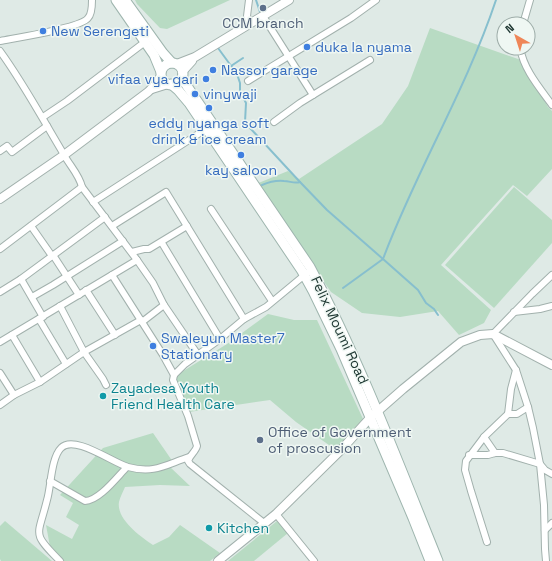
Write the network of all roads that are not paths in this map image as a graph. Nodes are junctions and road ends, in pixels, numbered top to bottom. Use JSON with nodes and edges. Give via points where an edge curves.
{"nodes":[{"id":1,"x":92,"y":0,"type":"edge"},
{"id":2,"x":116,"y":0,"type":"edge"},
{"id":3,"x":126,"y":0,"type":"edge"},
{"id":4,"x":249,"y":0,"type":"edge"},
{"id":5,"x":288,"y":0,"type":"edge"},
{"id":6,"x":376,"y":0,"type":"edge"},
{"id":7,"x":530,"y":0,"type":"edge"},
{"id":8,"x":263,"y":16,"type":"junction"},
{"id":9,"x":525,"y":16,"type":"edge"},
{"id":10,"x":250,"y":24,"type":"junction"},
{"id":11,"x":0,"y":41,"type":"edge"},
{"id":12,"x":145,"y":42,"type":"junction"},
{"id":13,"x":0,"y":51,"type":"edge"},
{"id":14,"x":521,"y":56,"type":"edge"},
{"id":15,"x":195,"y":57,"type":"junction"},
{"id":16,"x":289,"y":57,"type":"junction"},
{"id":17,"x":370,"y":60,"type":"dead end"},
{"id":18,"x":175,"y":63,"type":"junction"},
{"id":19,"x":161,"y":74,"type":"junction"},
{"id":20,"x":182,"y":74,"type":"junction"},
{"id":21,"x":248,"y":82,"type":"dead end"},
{"id":22,"x":169,"y":84,"type":"junction"},
{"id":23,"x":148,"y":92,"type":"junction"},
{"id":24,"x":312,"y":95,"type":"junction"},
{"id":25,"x":552,"y":105,"type":"edge"},
{"id":26,"x":43,"y":117,"type":"junction"},
{"id":27,"x":274,"y":122,"type":"dead end"},
{"id":28,"x":47,"y":126,"type":"junction"},
{"id":29,"x":206,"y":129,"type":"junction"},
{"id":30,"x":0,"y":151,"type":"edge"},
{"id":31,"x":64,"y":155,"type":"junction"},
{"id":32,"x":229,"y":156,"type":"junction"},
{"id":33,"x":82,"y":187,"type":"junction"},
{"id":34,"x":0,"y":199,"type":"edge"},
{"id":35,"x":94,"y":202,"type":"junction"},
{"id":36,"x":211,"y":209,"type":"dead end"},
{"id":37,"x":105,"y":217,"type":"junction"},
{"id":38,"x":31,"y":226,"type":"junction"},
{"id":39,"x":112,"y":226,"type":"junction"},
{"id":40,"x":187,"y":226,"type":"junction"},
{"id":41,"x":124,"y":241,"type":"junction"},
{"id":42,"x":162,"y":243,"type":"junction"},
{"id":43,"x":0,"y":249,"type":"edge"},
{"id":44,"x":132,"y":252,"type":"junction"},
{"id":45,"x":52,"y":255,"type":"junction"},
{"id":46,"x":137,"y":260,"type":"junction"},
{"id":47,"x":308,"y":273,"type":"junction"},
{"id":48,"x":112,"y":275,"type":"junction"},
{"id":49,"x":552,"y":275,"type":"edge"},
{"id":50,"x":67,"y":276,"type":"junction"},
{"id":51,"x":21,"y":279,"type":"junction"},
{"id":52,"x":86,"y":290,"type":"junction"},
{"id":53,"x":0,"y":292,"type":"edge"},
{"id":54,"x":79,"y":295,"type":"junction"},
{"id":55,"x":32,"y":297,"type":"junction"},
{"id":56,"x":272,"y":301,"type":"junction"},
{"id":57,"x":164,"y":305,"type":"junction"},
{"id":58,"x":60,"y":306,"type":"junction"},
{"id":59,"x":552,"y":306,"type":"edge"},
{"id":60,"x":514,"y":312,"type":"junction"},
{"id":61,"x":41,"y":318,"type":"junction"},
{"id":62,"x":244,"y":319,"type":"junction"},
{"id":63,"x":141,"y":321,"type":"junction"},
{"id":64,"x":115,"y":334,"type":"junction"},
{"id":65,"x":493,"y":334,"type":"junction"},
{"id":66,"x":12,"y":335,"type":"junction"},
{"id":67,"x":220,"y":339,"type":"junction"},
{"id":68,"x":0,"y":342,"type":"edge"},
{"id":69,"x":84,"y":352,"type":"junction"},
{"id":70,"x":198,"y":355,"type":"junction"},
{"id":71,"x":66,"y":364,"type":"junction"},
{"id":72,"x":552,"y":365,"type":"edge"},
{"id":73,"x":516,"y":370,"type":"junction"},
{"id":74,"x":0,"y":373,"type":"edge"},
{"id":75,"x":174,"y":375,"type":"junction"},
{"id":76,"x":40,"y":382,"type":"junction"},
{"id":77,"x":106,"y":385,"type":"dead end"},
{"id":78,"x":14,"y":395,"type":"junction"},
{"id":79,"x":0,"y":405,"type":"edge"},
{"id":80,"x":528,"y":407,"type":"junction"},
{"id":81,"x":378,"y":412,"type":"junction"},
{"id":82,"x":508,"y":414,"type":"junction"},
{"id":83,"x":370,"y":418,"type":"junction"},
{"id":84,"x":484,"y":437,"type":"junction"},
{"id":85,"x":495,"y":453,"type":"junction"},
{"id":86,"x":469,"y":455,"type":"junction"},
{"id":87,"x":189,"y":457,"type":"junction"},
{"id":88,"x":540,"y":464,"type":"junction"},
{"id":89,"x":127,"y":467,"type":"junction"},
{"id":90,"x":552,"y":474,"type":"edge"},
{"id":91,"x":50,"y":481,"type":"junction"},
{"id":92,"x":544,"y":505,"type":"junction"},
{"id":93,"x":552,"y":505,"type":"edge"},
{"id":94,"x":276,"y":514,"type":"junction"},
{"id":95,"x":416,"y":516,"type":"junction"},
{"id":96,"x":552,"y":523,"type":"edge"},
{"id":97,"x":264,"y":524,"type":"junction"},
{"id":98,"x":545,"y":530,"type":"junction"},
{"id":99,"x":423,"y":534,"type":"junction"},
{"id":100,"x":487,"y":542,"type":"dead end"},
{"id":101,"x":60,"y":561,"type":"edge"},
{"id":102,"x":218,"y":561,"type":"edge"},
{"id":103,"x":314,"y":561,"type":"edge"},
{"id":104,"x":430,"y":561,"type":"edge"},
{"id":105,"x":438,"y":561,"type":"edge"},
{"id":106,"x":546,"y":561,"type":"edge"}],
"edges":[{"from":1,"to":11,"type":"street","via":[[88,19],[82,23]]},
{"from":2,"to":12,"type":"main road"},
{"from":3,"to":18,"type":"main road","via":[[163,52]]},
{"from":4,"to":10,"type":"street","via":[[247,16]]},
{"from":5,"to":8,"type":"street"},
{"from":6,"to":16,"type":"street"},
{"from":7,"to":9,"type":"street"},
{"from":8,"to":10,"type":"street"},
{"from":8,"to":16,"type":"street"},
{"from":10,"to":15,"type":"street"},
{"from":12,"to":19,"type":"main road","via":[[154,55]]},
{"from":12,"to":26,"type":"street"},
{"from":13,"to":26,"type":"street"},
{"from":14,"to":25,"type":"street","via":[[530,77]]},
{"from":15,"to":18,"type":"street"},
{"from":15,"to":20,"type":"street"},
{"from":16,"to":21,"type":"street"},
{"from":16,"to":24,"type":"street"},
{"from":17,"to":24,"type":"street"},
{"from":18,"to":19,"type":"main road","via":[[164,66]]},
{"from":18,"to":20,"type":"main road","via":[[181,67]]},
{"from":19,"to":22,"type":"main road","via":[[163,81]]},
{"from":19,"to":23,"type":"street"},
{"from":20,"to":22,"type":"main road","via":[[177,83]]},
{"from":20,"to":32,"type":"main road","name":"Felix Moumi Road","via":[[186,86]]},
{"from":22,"to":23,"type":"street"},
{"from":22,"to":29,"type":"main road","name":"Felix Moumi Road","via":[[189,103]]},
{"from":23,"to":31,"type":"street"},
{"from":24,"to":27,"type":"street"},
{"from":26,"to":28,"type":"street"},
{"from":28,"to":30,"type":"street","via":[[12,152],[7,146]]},
{"from":28,"to":31,"type":"street"},
{"from":29,"to":32,"type":"main road","name":"Felix Moumi Road"},
{"from":29,"to":35,"type":"street"},
{"from":31,"to":33,"type":"street","via":[[80,179]]},
{"from":31,"to":34,"type":"street"},
{"from":32,"to":47,"type":"main road","name":"Felix Moumi Road"},
{"from":33,"to":35,"type":"street"},
{"from":33,"to":38,"type":"street"},
{"from":35,"to":37,"type":"street"},
{"from":36,"to":56,"type":"street"},
{"from":37,"to":39,"type":"street"},
{"from":37,"to":45,"type":"street"},
{"from":38,"to":43,"type":"street"},
{"from":38,"to":45,"type":"street"},
{"from":39,"to":40,"type":"street","via":[[166,192]]},
{"from":39,"to":41,"type":"street"},
{"from":40,"to":42,"type":"street"},
{"from":40,"to":62,"type":"street"},
{"from":41,"to":44,"type":"street"},
{"from":41,"to":50,"type":"street"},
{"from":42,"to":44,"type":"street","via":[[149,249]]},
{"from":42,"to":67,"type":"street"},
{"from":44,"to":46,"type":"street"},
{"from":45,"to":50,"type":"street"},
{"from":45,"to":51,"type":"street"},
{"from":46,"to":48,"type":"street"},
{"from":46,"to":57,"type":"street"},
{"from":47,"to":56,"type":"street"},
{"from":47,"to":81,"type":"main road","name":"Felix Moumi Road","via":[[338,322]]},
{"from":47,"to":83,"type":"main road","name":"Felix Moumi Road"},
{"from":48,"to":52,"type":"street"},
{"from":48,"to":63,"type":"street"},
{"from":49,"to":60,"type":"street"},
{"from":50,"to":54,"type":"street"},
{"from":50,"to":55,"type":"street"},
{"from":51,"to":53,"type":"street"},
{"from":51,"to":55,"type":"street"},
{"from":52,"to":54,"type":"street"},
{"from":52,"to":64,"type":"street"},
{"from":54,"to":58,"type":"street"},
{"from":55,"to":61,"type":"street"},
{"from":56,"to":62,"type":"street"},
{"from":57,"to":63,"type":"street"},
{"from":57,"to":70,"type":"street"},
{"from":58,"to":61,"type":"street"},
{"from":58,"to":69,"type":"street"},
{"from":59,"to":60,"type":"street","via":[[540,310]]},
{"from":60,"to":65,"type":"street"},
{"from":61,"to":66,"type":"street"},
{"from":61,"to":71,"type":"street"},
{"from":62,"to":67,"type":"street"},
{"from":63,"to":64,"type":"street"},
{"from":63,"to":75,"type":"street"},
{"from":64,"to":69,"type":"street"},
{"from":65,"to":72,"type":"street"},
{"from":65,"to":73,"type":"street"},
{"from":65,"to":81,"type":"street","via":[[480,335],[461,342]]},
{"from":66,"to":68,"type":"street"},
{"from":66,"to":76,"type":"street"},
{"from":67,"to":70,"type":"street"},
{"from":69,"to":71,"type":"street"},
{"from":69,"to":77,"type":"street"},
{"from":70,"to":75,"type":"street"},
{"from":71,"to":76,"type":"street"},
{"from":73,"to":80,"type":"street"},
{"from":73,"to":82,"type":"street"},
{"from":74,"to":78,"type":"street"},
{"from":75,"to":87,"type":"street","via":[[173,380],[197,446]]},
{"from":76,"to":78,"type":"street"},
{"from":78,"to":79,"type":"street"},
{"from":80,"to":82,"type":"street","via":[[517,414]]},
{"from":80,"to":88,"type":"street"},
{"from":81,"to":83,"type":"street"},
{"from":81,"to":95,"type":"main road","name":"Felix Moumi Road"},
{"from":82,"to":84,"type":"street"},
{"from":83,"to":94,"type":"street"},
{"from":83,"to":95,"type":"main road","name":"Felix Moumi Road"},
{"from":84,"to":85,"type":"street"},
{"from":84,"to":86,"type":"street"},
{"from":85,"to":86,"type":"street"},
{"from":85,"to":88,"type":"street"},
{"from":86,"to":100,"type":"street","via":[[465,470]]},
{"from":87,"to":89,"type":"street","via":[[155,470]]},
{"from":87,"to":97,"type":"street","via":[[188,461],[193,468]]},
{"from":88,"to":90,"type":"street"},
{"from":88,"to":92,"type":"street"},
{"from":89,"to":91,"type":"street","via":[[98,496],[89,501]]},
{"from":89,"to":91,"type":"street","via":[[89,449],[72,444],[64,445],[59,449]]},
{"from":91,"to":101,"type":"street","via":[[48,499],[38,534],[41,541]]},
{"from":92,"to":93,"type":"street"},
{"from":92,"to":98,"type":"street"},
{"from":94,"to":97,"type":"street"},
{"from":94,"to":103,"type":"street"},
{"from":95,"to":99,"type":"main road","name":"Felix Moumi Road"},
{"from":96,"to":98,"type":"street"},
{"from":97,"to":102,"type":"street"},
{"from":98,"to":106,"type":"street"},
{"from":99,"to":104,"type":"main road","name":"Felix Moumi Road"},
{"from":99,"to":105,"type":"main road","name":"Felix Moumi Road"}]}
